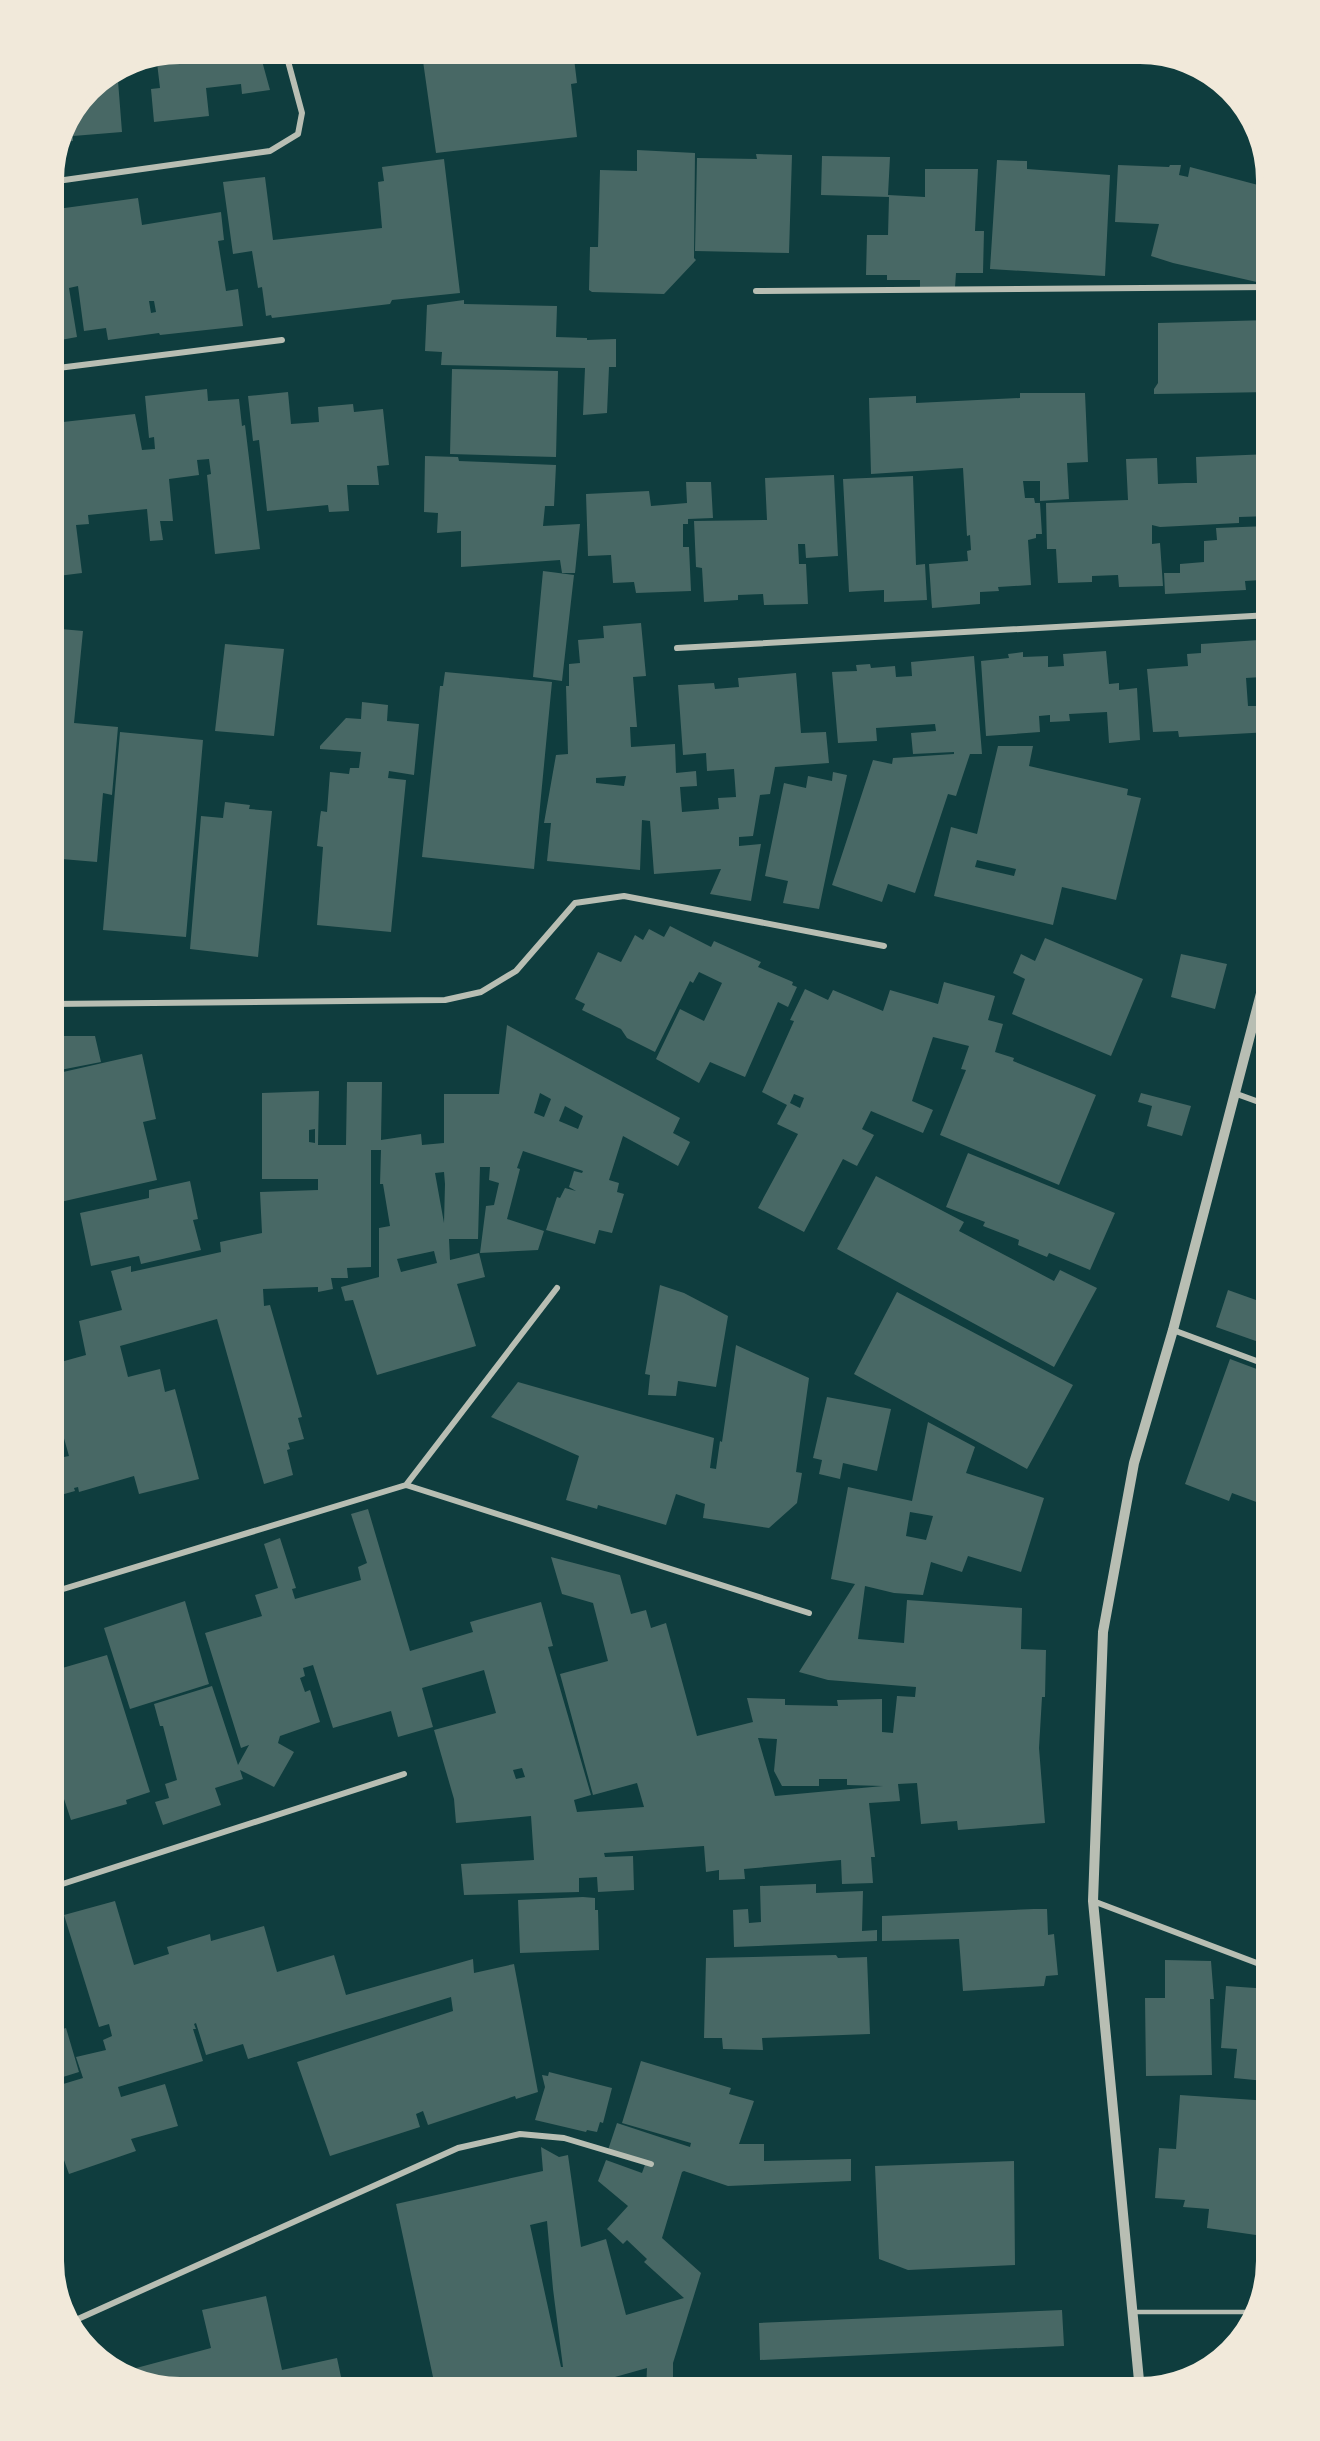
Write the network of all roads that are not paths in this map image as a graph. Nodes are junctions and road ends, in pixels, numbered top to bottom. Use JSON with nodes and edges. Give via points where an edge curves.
{"nodes":[{"id":1,"x":288,"y":60,"type":"edge"},
{"id":2,"x":60,"y":181,"type":"edge"},
{"id":3,"x":1260,"y":287,"type":"edge"},
{"id":4,"x":756,"y":291,"type":"dead end"},
{"id":5,"x":282,"y":340,"type":"dead end"},
{"id":6,"x":60,"y":368,"type":"edge"},
{"id":7,"x":1260,"y":616,"type":"edge"},
{"id":8,"x":677,"y":648,"type":"dead end"},
{"id":9,"x":884,"y":946,"type":"dead end"},
{"id":10,"x":1260,"y":996,"type":"edge"},
{"id":11,"x":60,"y":1004,"type":"edge"},
{"id":12,"x":1234,"y":1093,"type":"junction"},
{"id":13,"x":1260,"y":1102,"type":"edge"},
{"id":14,"x":557,"y":1288,"type":"dead end"},
{"id":15,"x":1173,"y":1330,"type":"junction"},
{"id":16,"x":1260,"y":1362,"type":"edge"},
{"id":17,"x":406,"y":1485,"type":"junction"},
{"id":18,"x":60,"y":1590,"type":"edge"},
{"id":19,"x":808,"y":1613,"type":"dead end"},
{"id":20,"x":404,"y":1774,"type":"dead end"},
{"id":21,"x":60,"y":1885,"type":"edge"},
{"id":22,"x":1093,"y":1901,"type":"junction"},
{"id":23,"x":1260,"y":1964,"type":"edge"},
{"id":24,"x":651,"y":2164,"type":"dead end"},
{"id":25,"x":1134,"y":2312,"type":"junction"},
{"id":26,"x":1249,"y":2312,"type":"edge"},
{"id":27,"x":76,"y":2320,"type":"edge"},
{"id":28,"x":1139,"y":2381,"type":"edge"}],
"edges":[{"from":1,"to":2,"type":"street","via":[[302,113],[298,134],[270,151]]},
{"from":3,"to":4,"type":"street"},
{"from":5,"to":6,"type":"street"},
{"from":7,"to":8,"type":"street"},
{"from":9,"to":11,"type":"street","via":[[624,896],[575,903],[516,971],[482,992],[445,1000]]},
{"from":10,"to":12,"type":"street"},
{"from":12,"to":13,"type":"street"},
{"from":12,"to":15,"type":"street"},
{"from":14,"to":17,"type":"street"},
{"from":15,"to":16,"type":"street"},
{"from":15,"to":22,"type":"street","via":[[1134,1463],[1103,1632]]},
{"from":17,"to":18,"type":"street"},
{"from":17,"to":19,"type":"street"},
{"from":20,"to":21,"type":"street"},
{"from":22,"to":23,"type":"street"},
{"from":22,"to":25,"type":"street"},
{"from":24,"to":27,"type":"street","via":[[564,2138],[520,2134],[458,2148]]},
{"from":25,"to":26,"type":"lane"},
{"from":25,"to":28,"type":"street"}]}
